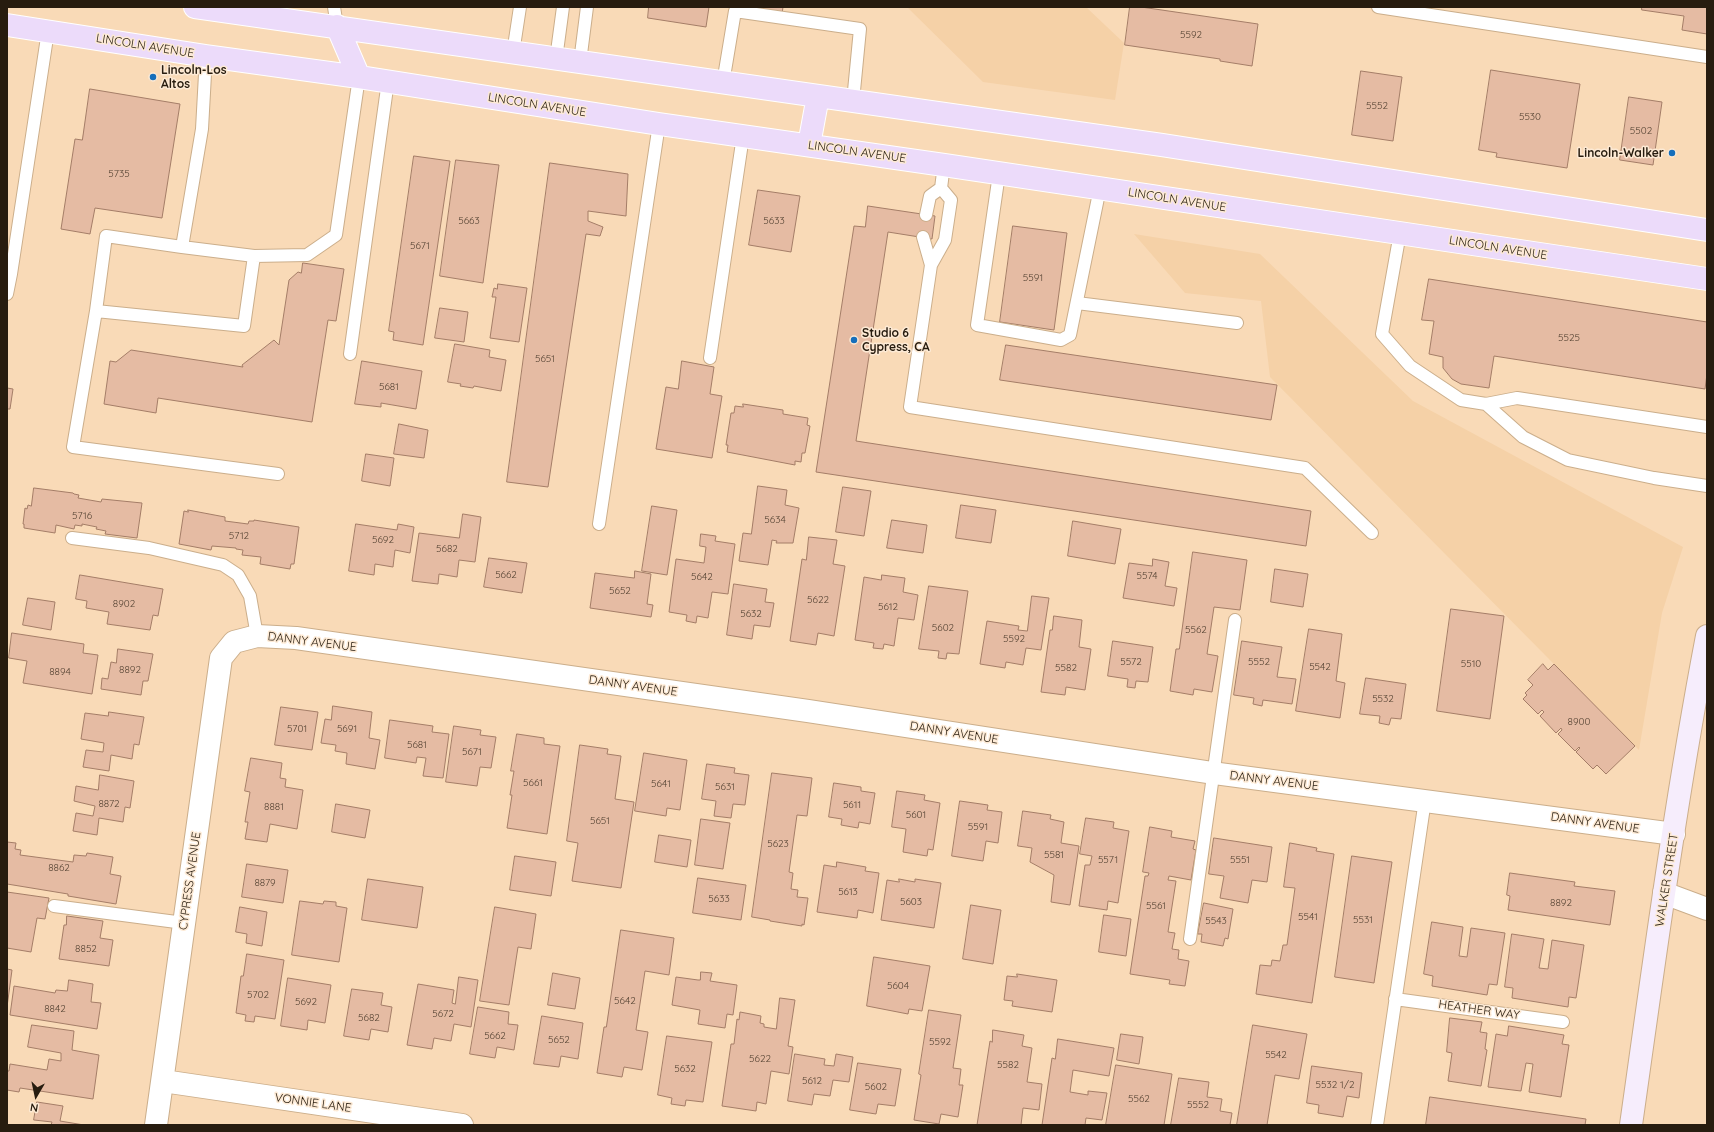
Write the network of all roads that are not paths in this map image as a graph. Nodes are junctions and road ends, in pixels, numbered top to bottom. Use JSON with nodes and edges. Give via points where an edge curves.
{"nodes":[{"id":1,"x":195,"y":7,"type":"edge"},
{"id":2,"x":520,"y":7,"type":"edge"},
{"id":3,"x":563,"y":7,"type":"edge"},
{"id":4,"x":587,"y":7,"type":"edge"},
{"id":5,"x":1378,"y":7,"type":"edge"},
{"id":6,"x":736,"y":9,"type":"edge"},
{"id":7,"x":335,"y":17,"type":"edge"},
{"id":8,"x":7,"y":25,"type":"edge"},
{"id":9,"x":48,"y":31,"type":"junction"},
{"id":10,"x":513,"y":53,"type":"junction"},
{"id":11,"x":206,"y":56,"type":"junction"},
{"id":12,"x":1707,"y":56,"type":"edge"},
{"id":13,"x":556,"y":59,"type":"junction"},
{"id":14,"x":580,"y":62,"type":"junction"},
{"id":15,"x":359,"y":77,"type":"junction"},
{"id":16,"x":388,"y":81,"type":"junction"},
{"id":17,"x":723,"y":83,"type":"junction"},
{"id":18,"x":818,"y":96,"type":"junction"},
{"id":19,"x":853,"y":101,"type":"junction"},
{"id":20,"x":659,"y":124,"type":"junction"},
{"id":21,"x":743,"y":136,"type":"junction"},
{"id":22,"x":809,"y":145,"type":"junction"},
{"id":23,"x":944,"y":165,"type":"junction"},
{"id":24,"x":999,"y":174,"type":"junction"},
{"id":25,"x":940,"y":188,"type":"junction"},
{"id":26,"x":1100,"y":188,"type":"junction"},
{"id":27,"x":926,"y":215,"type":"dead end"},
{"id":28,"x":1707,"y":230,"type":"edge"},
{"id":29,"x":1400,"y":233,"type":"junction"},
{"id":30,"x":923,"y":237,"type":"dead end"},
{"id":31,"x":182,"y":248,"type":"junction"},
{"id":32,"x":254,"y":256,"type":"junction"},
{"id":33,"x":931,"y":265,"type":"junction"},
{"id":34,"x":9,"y":274,"type":"edge"},
{"id":35,"x":1707,"y":280,"type":"edge"},
{"id":36,"x":7,"y":294,"type":"edge"},
{"id":37,"x":1077,"y":302,"type":"junction"},
{"id":38,"x":96,"y":311,"type":"junction"},
{"id":39,"x":1237,"y":323,"type":"dead end"},
{"id":40,"x":350,"y":354,"type":"dead end"},
{"id":41,"x":710,"y":358,"type":"dead end"},
{"id":42,"x":1486,"y":404,"type":"junction"},
{"id":43,"x":1707,"y":427,"type":"edge"},
{"id":44,"x":278,"y":474,"type":"dead end"},
{"id":45,"x":1707,"y":486,"type":"edge"},
{"id":46,"x":599,"y":524,"type":"dead end"},
{"id":47,"x":1372,"y":533,"type":"dead end"},
{"id":48,"x":72,"y":538,"type":"dead end"},
{"id":49,"x":1235,"y":620,"type":"dead end"},
{"id":50,"x":258,"y":636,"type":"junction"},
{"id":51,"x":1707,"y":636,"type":"edge"},
{"id":52,"x":234,"y":642,"type":"joint"},
{"id":53,"x":1213,"y":773,"type":"junction"},
{"id":54,"x":1425,"y":800,"type":"junction"},
{"id":55,"x":1674,"y":834,"type":"junction"},
{"id":56,"x":1664,"y":893,"type":"junction"},
{"id":57,"x":54,"y":906,"type":"dead end"},
{"id":58,"x":1707,"y":909,"type":"edge"},
{"id":59,"x":184,"y":923,"type":"junction"},
{"id":60,"x":1190,"y":939,"type":"dead end"},
{"id":61,"x":1395,"y":999,"type":"junction"},
{"id":62,"x":1563,"y":1022,"type":"dead end"},
{"id":63,"x":163,"y":1081,"type":"junction"},
{"id":64,"x":156,"y":1125,"type":"edge"},
{"id":65,"x":462,"y":1125,"type":"edge"},
{"id":66,"x":1377,"y":1125,"type":"edge"},
{"id":67,"x":1631,"y":1125,"type":"edge"}],
"edges":[{"from":1,"to":7,"type":"main road"},
{"from":2,"to":10,"type":"lane"},
{"from":3,"to":13,"type":"lane"},
{"from":4,"to":14,"type":"lane"},
{"from":5,"to":12,"type":"lane"},
{"from":6,"to":17,"type":"lane"},
{"from":6,"to":19,"type":"lane","via":[[860,29]]},
{"from":7,"to":10,"type":"main road"},
{"from":7,"to":15,"type":"main road"},
{"from":8,"to":9,"type":"main road","name":"LINCOLN AVENUE"},
{"from":9,"to":11,"type":"main road","name":"LINCOLN AVENUE"},
{"from":9,"to":34,"type":"lane"},
{"from":10,"to":13,"type":"main road"},
{"from":11,"to":15,"type":"main road","name":"LINCOLN AVENUE"},
{"from":11,"to":31,"type":"lane","via":[[202,129]]},
{"from":13,"to":14,"type":"main road"},
{"from":14,"to":17,"type":"main road"},
{"from":15,"to":16,"type":"main road","name":"LINCOLN AVENUE"},
{"from":15,"to":32,"type":"lane","via":[[336,235],[307,255]]},
{"from":16,"to":20,"type":"main road","name":"LINCOLN AVENUE"},
{"from":16,"to":40,"type":"lane"},
{"from":17,"to":18,"type":"main road"},
{"from":18,"to":19,"type":"main road"},
{"from":18,"to":22,"type":"main road"},
{"from":19,"to":28,"type":"main road","via":[[1154,144]]},
{"from":20,"to":21,"type":"main road","name":"LINCOLN AVENUE"},
{"from":20,"to":46,"type":"lane"},
{"from":21,"to":22,"type":"main road","name":"LINCOLN AVENUE"},
{"from":21,"to":41,"type":"lane"},
{"from":22,"to":23,"type":"main road","name":"LINCOLN AVENUE"},
{"from":23,"to":24,"type":"main road","name":"LINCOLN AVENUE"},
{"from":23,"to":25,"type":"lane"},
{"from":24,"to":26,"type":"main road","name":"LINCOLN AVENUE"},
{"from":24,"to":37,"type":"lane","via":[[977,325],[1061,340],[1070,335]]},
{"from":25,"to":27,"type":"lane","via":[[930,196]]},
{"from":25,"to":33,"type":"lane","via":[[951,200],[945,240]]},
{"from":26,"to":29,"type":"main road","name":"LINCOLN AVENUE"},
{"from":26,"to":37,"type":"lane"},
{"from":29,"to":35,"type":"main road","name":"LINCOLN AVENUE"},
{"from":29,"to":42,"type":"lane","via":[[1382,334],[1410,366],[1461,400]]},
{"from":30,"to":33,"type":"lane"},
{"from":31,"to":32,"type":"lane"},
{"from":31,"to":38,"type":"lane","via":[[106,236]]},
{"from":32,"to":38,"type":"lane","via":[[244,326]]},
{"from":33,"to":47,"type":"lane","via":[[910,407],[1305,468]]},
{"from":34,"to":36,"type":"lane"},
{"from":37,"to":39,"type":"lane"},
{"from":38,"to":44,"type":"lane","via":[[73,447]]},
{"from":42,"to":43,"type":"lane","via":[[1516,398]]},
{"from":42,"to":45,"type":"lane","via":[[1523,437],[1568,460]]},
{"from":48,"to":50,"type":"lane","via":[[149,548],[224,565],[238,575],[250,596]]},
{"from":49,"to":53,"type":"lane"},
{"from":50,"to":52,"type":"street","name":"DANNY AVENUE"},
{"from":50,"to":53,"type":"street","name":"DANNY AVENUE","via":[[296,638],[800,710]]},
{"from":51,"to":55,"type":"main road","name":"WALKER STREET"},
{"from":52,"to":59,"type":"street","name":"CYPRESS AVENUE","via":[[221,658]]},
{"from":53,"to":54,"type":"street","name":"DANNY AVENUE"},
{"from":53,"to":60,"type":"lane"},
{"from":54,"to":55,"type":"street","name":"DANNY AVENUE"},
{"from":54,"to":61,"type":"lane"},
{"from":55,"to":56,"type":"main road","name":"WALKER STREET"},
{"from":56,"to":58,"type":"street"},
{"from":56,"to":67,"type":"main road","name":"WALKER STREET"},
{"from":57,"to":59,"type":"lane"},
{"from":59,"to":63,"type":"street","name":"CYPRESS AVENUE"},
{"from":61,"to":62,"type":"lane","name":"HEATHER WAY"},
{"from":61,"to":66,"type":"lane"},
{"from":63,"to":64,"type":"street","name":"CYPRESS AVENUE"},
{"from":63,"to":65,"type":"street","name":"VONNIE LANE"}]}
